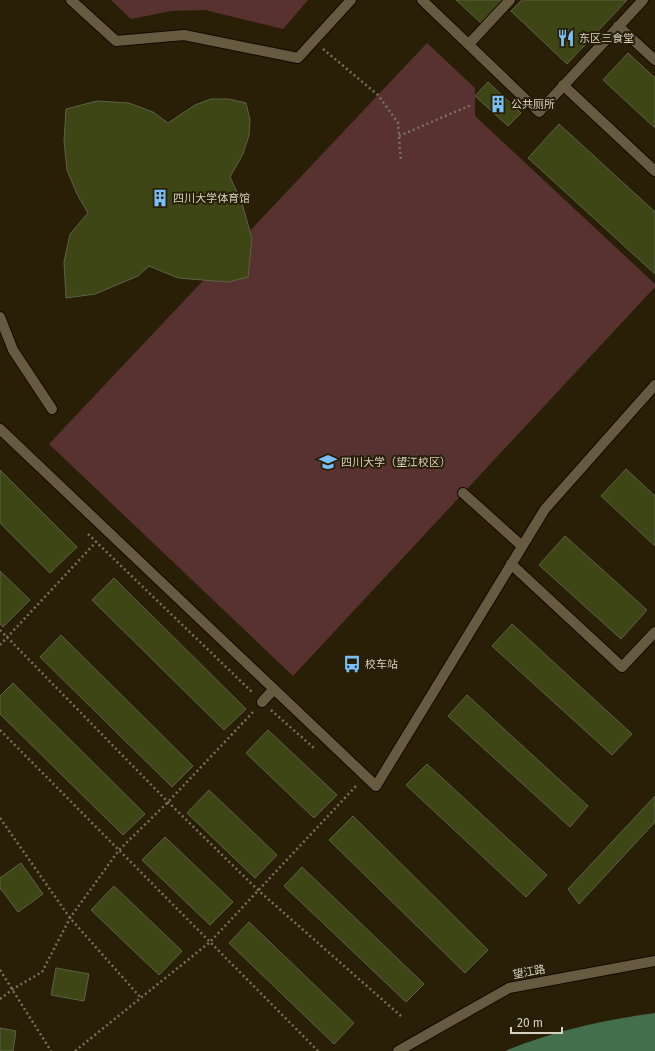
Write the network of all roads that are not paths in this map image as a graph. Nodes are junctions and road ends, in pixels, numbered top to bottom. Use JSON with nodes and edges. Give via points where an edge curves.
{"nodes":[{"id":1,"x":70,"y":0,"type":"edge"},
{"id":2,"x":351,"y":0,"type":"edge"},
{"id":3,"x":422,"y":0,"type":"edge"},
{"id":4,"x":510,"y":0,"type":"edge"},
{"id":5,"x":642,"y":0,"type":"edge"},
{"id":6,"x":618,"y":26,"type":"junction"},
{"id":7,"x":469,"y":44,"type":"junction"},
{"id":8,"x":655,"y":60,"type":"edge"},
{"id":9,"x":563,"y":85,"type":"junction"},
{"id":10,"x":655,"y":171,"type":"edge"},
{"id":11,"x":0,"y":317,"type":"edge"},
{"id":12,"x":655,"y":385,"type":"edge"},
{"id":13,"x":52,"y":409,"type":"dead end"},
{"id":14,"x":0,"y":429,"type":"edge"},
{"id":15,"x":463,"y":493,"type":"dead end"},
{"id":16,"x":522,"y":546,"type":"junction"},
{"id":17,"x":511,"y":564,"type":"junction"},
{"id":18,"x":655,"y":632,"type":"edge"},
{"id":19,"x":274,"y":689,"type":"junction"},
{"id":20,"x":262,"y":702,"type":"road end"},
{"id":21,"x":655,"y":961,"type":"edge"},
{"id":22,"x":398,"y":1051,"type":"edge"}],
"edges":[{"from":1,"to":2,"type":"street","via":[[116,41],[184,35],[298,58]]},
{"from":3,"to":7,"type":"street"},
{"from":4,"to":7,"type":"street"},
{"from":5,"to":6,"type":"street"},
{"from":6,"to":8,"type":"street"},
{"from":6,"to":9,"type":"street"},
{"from":7,"to":9,"type":"street","via":[[538,112]]},
{"from":9,"to":10,"type":"street"},
{"from":11,"to":13,"type":"street","via":[[13,350]]},
{"from":12,"to":16,"type":"street","via":[[545,509]]},
{"from":14,"to":19,"type":"street"},
{"from":15,"to":16,"type":"street"},
{"from":16,"to":17,"type":"street"},
{"from":17,"to":18,"type":"street","via":[[622,667]]},
{"from":17,"to":19,"type":"street","via":[[376,786]]},
{"from":19,"to":20,"type":"street"},
{"from":21,"to":22,"type":"street","name":"望江路","via":[[509,988]]}]}
